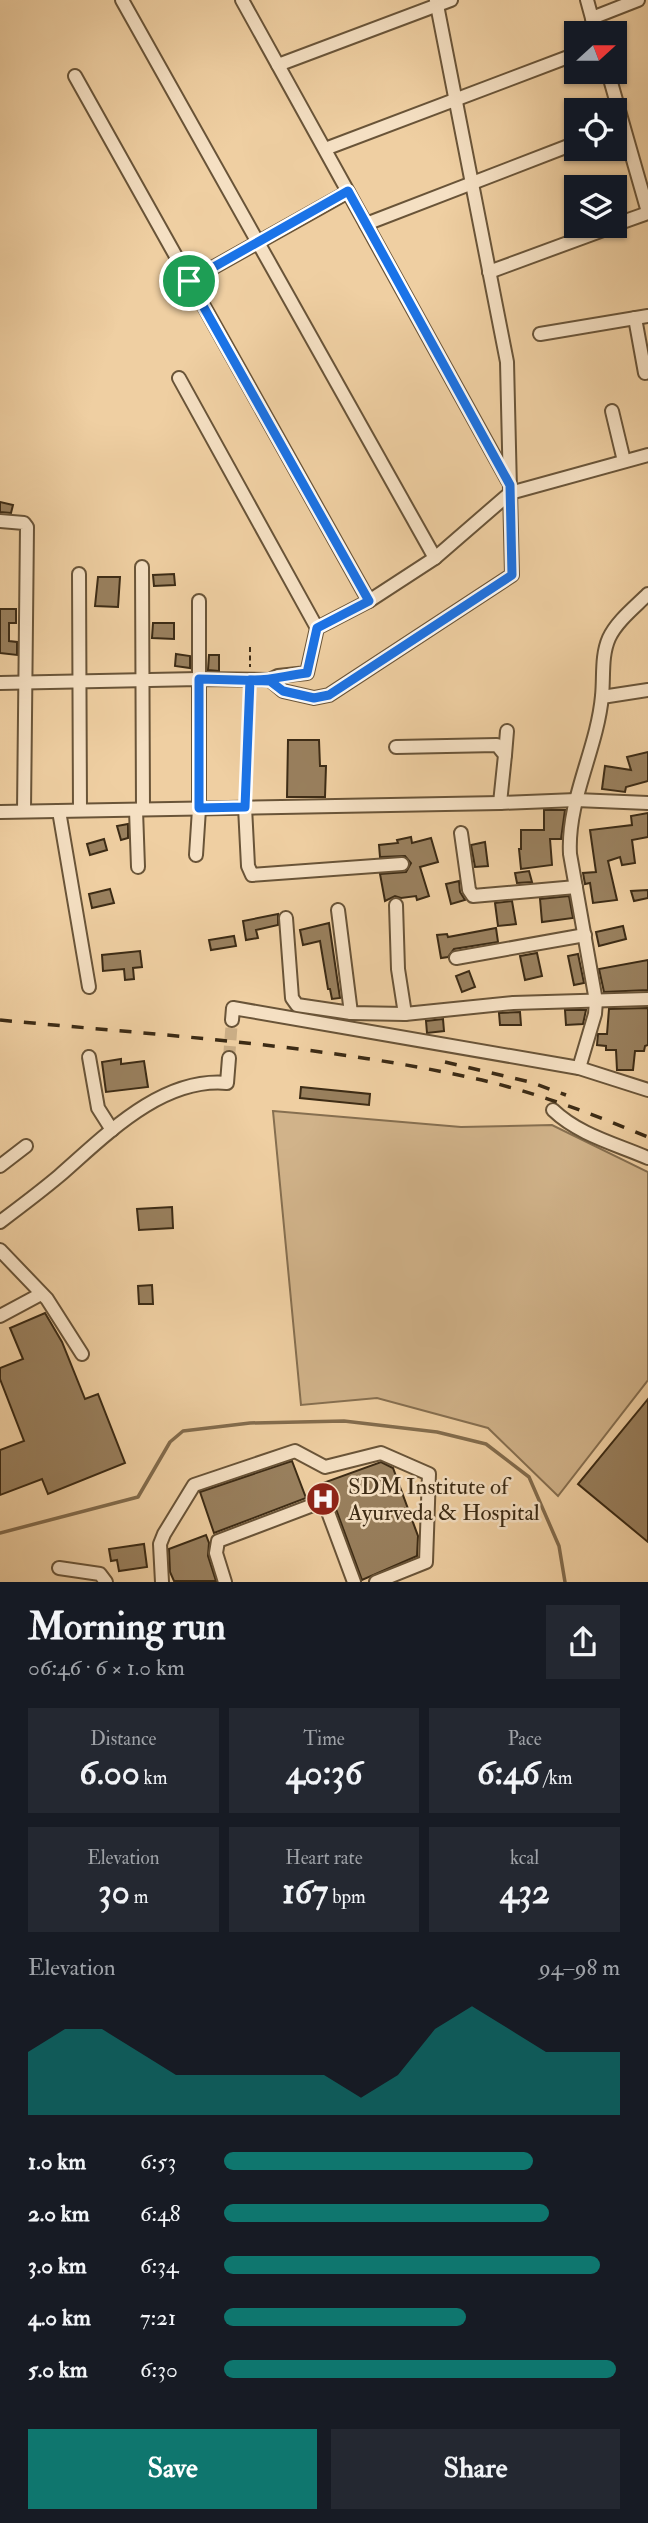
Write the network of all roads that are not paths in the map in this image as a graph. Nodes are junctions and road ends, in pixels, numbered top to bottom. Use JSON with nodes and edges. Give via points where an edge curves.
{"nodes":[{"id":1,"x":122,"y":0,"type":"edge"},
{"id":2,"x":242,"y":0,"type":"edge"},
{"id":3,"x":451,"y":0,"type":"edge"},
{"id":4,"x":587,"y":0,"type":"edge"},
{"id":5,"x":638,"y":0,"type":"edge"},
{"id":6,"x":436,"y":3,"type":"edge"},
{"id":7,"x":592,"y":18,"type":"junction"},
{"id":8,"x":593,"y":21,"type":"edge"},
{"id":9,"x":564,"y":59,"type":"edge"},
{"id":10,"x":278,"y":65,"type":"junction"},
{"id":11,"x":75,"y":76,"type":"dead end"},
{"id":12,"x":454,"y":100,"type":"junction"},
{"id":13,"x":325,"y":149,"type":"junction"},
{"id":14,"x":564,"y":149,"type":"edge"},
{"id":15,"x":627,"y":150,"type":"edge"},
{"id":16,"x":471,"y":184,"type":"junction"},
{"id":17,"x":348,"y":191,"type":"junction"},
{"id":18,"x":648,"y":212,"type":"edge"},
{"id":19,"x":627,"y":221,"type":"edge"},
{"id":20,"x":366,"y":224,"type":"junction"},
{"id":21,"x":581,"y":238,"type":"edge"},
{"id":22,"x":258,"y":242,"type":"junction"},
{"id":23,"x":489,"y":272,"type":"junction"},
{"id":24,"x":189,"y":281,"type":"junction"},
{"id":25,"x":641,"y":317,"type":"edge"},
{"id":26,"x":540,"y":334,"type":"dead end"},
{"id":27,"x":645,"y":373,"type":"dead end"},
{"id":28,"x":179,"y":378,"type":"dead end"},
{"id":29,"x":612,"y":411,"type":"dead end"},
{"id":30,"x":648,"y":455,"type":"edge"},
{"id":31,"x":624,"y":461,"type":"junction"},
{"id":32,"x":510,"y":489,"type":"junction"},
{"id":33,"x":0,"y":521,"type":"edge"},
{"id":34,"x":435,"y":558,"type":"junction"},
{"id":35,"x":142,"y":567,"type":"dead end"},
{"id":36,"x":79,"y":574,"type":"dead end"},
{"id":37,"x":648,"y":594,"type":"edge"},
{"id":38,"x":199,"y":601,"type":"dead end"},
{"id":39,"x":369,"y":601,"type":"junction"},
{"id":40,"x":317,"y":628,"type":"junction"},
{"id":41,"x":307,"y":673,"type":"junction"},
{"id":42,"x":199,"y":679,"type":"junction"},
{"id":43,"x":143,"y":680,"type":"junction"},
{"id":44,"x":79,"y":681,"type":"junction"},
{"id":45,"x":270,"y":681,"type":"junction"},
{"id":46,"x":0,"y":683,"type":"edge"},
{"id":47,"x":26,"y":683,"type":"junction"},
{"id":48,"x":648,"y":690,"type":"edge"},
{"id":49,"x":306,"y":695,"type":"junction"},
{"id":50,"x":602,"y":698,"type":"junction"},
{"id":51,"x":507,"y":731,"type":"dead end"},
{"id":52,"x":396,"y":747,"type":"dead end"},
{"id":53,"x":505,"y":755,"type":"junction"},
{"id":54,"x":576,"y":800,"type":"junction"},
{"id":55,"x":500,"y":803,"type":"junction"},
{"id":56,"x":648,"y":803,"type":"edge"},
{"id":57,"x":245,"y":807,"type":"junction"},
{"id":58,"x":199,"y":808,"type":"junction"},
{"id":59,"x":139,"y":809,"type":"junction"},
{"id":60,"x":80,"y":810,"type":"junction"},
{"id":61,"x":0,"y":811,"type":"edge"},
{"id":62,"x":24,"y":811,"type":"junction"},
{"id":63,"x":59,"y":811,"type":"junction"},
{"id":64,"x":461,"y":833,"type":"dead end"},
{"id":65,"x":196,"y":855,"type":"dead end"},
{"id":66,"x":402,"y":864,"type":"dead end"},
{"id":67,"x":138,"y":867,"type":"dead end"},
{"id":68,"x":576,"y":887,"type":"junction"},
{"id":69,"x":396,"y":905,"type":"dead end"},
{"id":70,"x":338,"y":909,"type":"dead end"},
{"id":71,"x":286,"y":918,"type":"dead end"},
{"id":72,"x":585,"y":935,"type":"junction"},
{"id":73,"x":456,"y":958,"type":"dead end"},
{"id":74,"x":89,"y":987,"type":"dead end"},
{"id":75,"x":648,"y":999,"type":"edge"},
{"id":76,"x":596,"y":1001,"type":"junction"},
{"id":77,"x":351,"y":1013,"type":"junction"},
{"id":78,"x":405,"y":1014,"type":"junction"},
{"id":79,"x":232,"y":1020,"type":"dead end"},
{"id":80,"x":89,"y":1057,"type":"dead end"},
{"id":81,"x":229,"y":1058,"type":"tunnel mouth"},
{"id":82,"x":579,"y":1068,"type":"junction"},
{"id":83,"x":648,"y":1090,"type":"edge"},
{"id":84,"x":553,"y":1110,"type":"dead end"},
{"id":85,"x":112,"y":1130,"type":"junction"},
{"id":86,"x":26,"y":1146,"type":"dead end"},
{"id":87,"x":648,"y":1158,"type":"edge"},
{"id":88,"x":0,"y":1166,"type":"edge"},
{"id":89,"x":0,"y":1222,"type":"edge"},
{"id":90,"x":0,"y":1250,"type":"edge"},
{"id":91,"x":41,"y":1294,"type":"junction"},
{"id":92,"x":0,"y":1316,"type":"edge"},
{"id":93,"x":82,"y":1354,"type":"dead end"},
{"id":94,"x":59,"y":1568,"type":"dead end"},
{"id":95,"x":106,"y":1581,"type":"edge"},
{"id":96,"x":162,"y":1581,"type":"edge"},
{"id":97,"x":225,"y":1581,"type":"edge"},
{"id":98,"x":354,"y":1581,"type":"edge"},
{"id":99,"x":376,"y":1581,"type":"edge"}],
"edges":[{"from":1,"to":22,"type":"street"},
{"from":2,"to":10,"type":"street"},
{"from":3,"to":6,"type":"street"},
{"from":4,"to":7,"type":"street"},
{"from":5,"to":7,"type":"street"},
{"from":6,"to":10,"type":"street"},
{"from":6,"to":12,"type":"street"},
{"from":7,"to":8,"type":"street"},
{"from":9,"to":12,"type":"street"},
{"from":10,"to":13,"type":"street"},
{"from":11,"to":24,"type":"street"},
{"from":12,"to":13,"type":"street"},
{"from":12,"to":16,"type":"street"},
{"from":13,"to":17,"type":"street"},
{"from":14,"to":16,"type":"street"},
{"from":15,"to":18,"type":"street"},
{"from":16,"to":20,"type":"street"},
{"from":16,"to":23,"type":"street"},
{"from":17,"to":20,"type":"street"},
{"from":17,"to":22,"type":"street"},
{"from":18,"to":19,"type":"street"},
{"from":20,"to":32,"type":"street"},
{"from":21,"to":23,"type":"street"},
{"from":22,"to":24,"type":"street"},
{"from":22,"to":34,"type":"street"},
{"from":23,"to":32,"type":"street","via":[[507,362]]},
{"from":24,"to":39,"type":"street"},
{"from":25,"to":26,"type":"street"},
{"from":25,"to":27,"type":"street"},
{"from":28,"to":40,"type":"street"},
{"from":29,"to":31,"type":"street"},
{"from":30,"to":31,"type":"street"},
{"from":31,"to":32,"type":"street"},
{"from":32,"to":34,"type":"street"},
{"from":32,"to":49,"type":"street","via":[[512,575],[329,695]]},
{"from":33,"to":47,"type":"street","via":[[27,525]]},
{"from":34,"to":39,"type":"street"},
{"from":35,"to":43,"type":"street"},
{"from":36,"to":44,"type":"street"},
{"from":37,"to":50,"type":"street","via":[[607,640]]},
{"from":38,"to":42,"type":"street"},
{"from":39,"to":40,"type":"street"},
{"from":40,"to":41,"type":"street"},
{"from":41,"to":45,"type":"street"},
{"from":41,"to":49,"type":"street"},
{"from":42,"to":43,"type":"street"},
{"from":42,"to":45,"type":"street"},
{"from":42,"to":58,"type":"street"},
{"from":43,"to":44,"type":"street"},
{"from":43,"to":59,"type":"street"},
{"from":44,"to":47,"type":"street"},
{"from":44,"to":60,"type":"street"},
{"from":45,"to":49,"type":"street","via":[[283,691]]},
{"from":46,"to":47,"type":"street"},
{"from":47,"to":62,"type":"street"},
{"from":48,"to":50,"type":"street"},
{"from":50,"to":54,"type":"street"},
{"from":51,"to":53,"type":"street"},
{"from":52,"to":53,"type":"street","via":[[494,744]]},
{"from":53,"to":55,"type":"street"},
{"from":54,"to":55,"type":"street"},
{"from":54,"to":56,"type":"street"},
{"from":54,"to":68,"type":"street","via":[[569,844]]},
{"from":55,"to":57,"type":"street"},
{"from":57,"to":58,"type":"street"},
{"from":57,"to":66,"type":"street","via":[[252,875]]},
{"from":58,"to":59,"type":"street"},
{"from":58,"to":65,"type":"street"},
{"from":59,"to":60,"type":"street"},
{"from":59,"to":67,"type":"street"},
{"from":60,"to":63,"type":"street"},
{"from":61,"to":62,"type":"street"},
{"from":62,"to":63,"type":"street"},
{"from":63,"to":74,"type":"street"},
{"from":64,"to":68,"type":"street","via":[[473,896]]},
{"from":68,"to":72,"type":"street"},
{"from":69,"to":78,"type":"street"},
{"from":70,"to":77,"type":"street"},
{"from":71,"to":77,"type":"street","via":[[292,998],[297,1005]]},
{"from":72,"to":73,"type":"street"},
{"from":72,"to":76,"type":"street"},
{"from":75,"to":76,"type":"street"},
{"from":76,"to":78,"type":"street","via":[[513,1003]]},
{"from":76,"to":82,"type":"street"},
{"from":77,"to":78,"type":"street"},
{"from":79,"to":82,"type":"street","via":[[233,1008]]},
{"from":80,"to":85,"type":"street","via":[[98,1108]]},
{"from":81,"to":85,"type":"street","via":[[227,1083],[187,1086],[149,1104]]},
{"from":82,"to":83,"type":"street"},
{"from":84,"to":87,"type":"street","via":[[567,1124]]},
{"from":85,"to":89,"type":"street"},
{"from":86,"to":88,"type":"street"},
{"from":90,"to":91,"type":"street"},
{"from":91,"to":92,"type":"street"},
{"from":91,"to":93,"type":"street"},
{"from":94,"to":95,"type":"street","via":[[100,1574]]},
{"from":96,"to":99,"type":"street","via":[[160,1544],[194,1485],[295,1451],[325,1467],[381,1453],[429,1474],[427,1560]]},
{"from":97,"to":98,"type":"street","via":[[216,1553],[218,1541],[321,1502]]}]}
